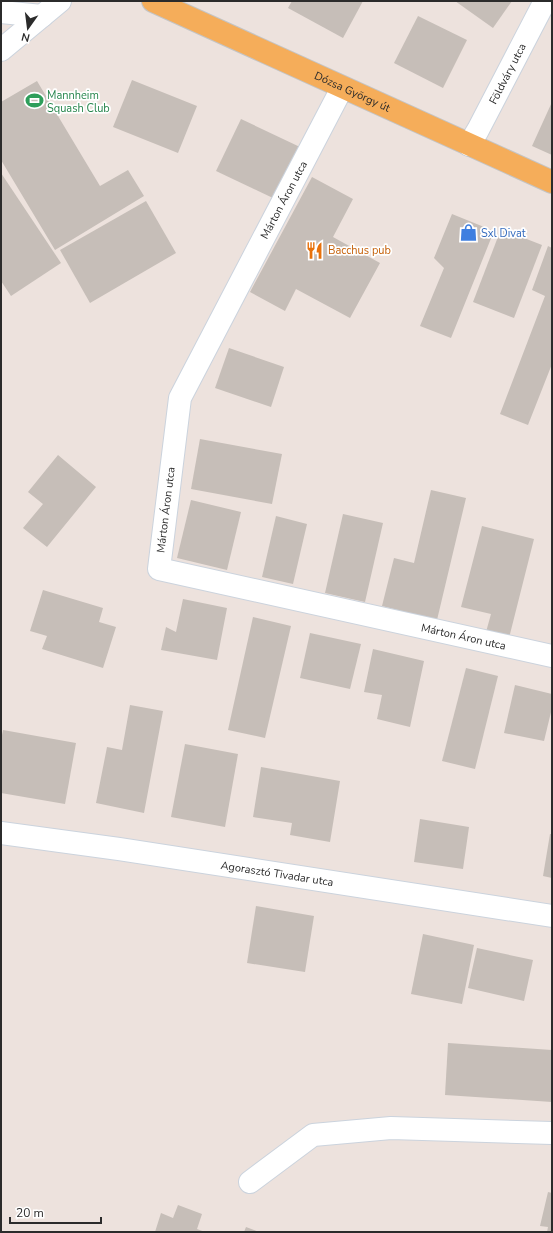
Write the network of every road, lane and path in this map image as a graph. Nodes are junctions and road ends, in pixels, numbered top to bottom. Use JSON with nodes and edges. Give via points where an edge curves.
{"nodes":[{"id":1,"x":60,"y":1,"type":"edge"},
{"id":2,"x":153,"y":1,"type":"edge"},
{"id":3,"x":545,"y":1,"type":"edge"},
{"id":4,"x":1,"y":12,"type":"edge"},
{"id":5,"x":42,"y":16,"type":"junction"},
{"id":6,"x":1,"y":50,"type":"edge"},
{"id":7,"x":342,"y":88,"type":"junction"},
{"id":8,"x":469,"y":145,"type":"junction"},
{"id":9,"x":552,"y":182,"type":"edge"},
{"id":10,"x":552,"y":656,"type":"edge"},
{"id":11,"x":1,"y":833,"type":"edge"},
{"id":12,"x":552,"y":916,"type":"edge"},
{"id":13,"x":552,"y":1133,"type":"edge"},
{"id":14,"x":250,"y":1182,"type":"dead end"}],
"edges":[{"from":1,"to":5,"type":"street"},
{"from":2,"to":7,"type":"main road","name":"Dózsa György út"},
{"from":3,"to":8,"type":"street","name":"Földváry utca"},
{"from":4,"to":5,"type":"street"},
{"from":5,"to":6,"type":"street"},
{"from":7,"to":8,"type":"main road","name":"Dózsa György út"},
{"from":7,"to":10,"type":"street","name":"Márton Áron utca","via":[[180,398],[159,569]]},
{"from":8,"to":9,"type":"main road","name":"Dózsa György út"},
{"from":11,"to":12,"type":"street","name":"Agorasztó Tivadar utca"},
{"from":13,"to":14,"type":"street","via":[[391,1128],[313,1135]]}]}
